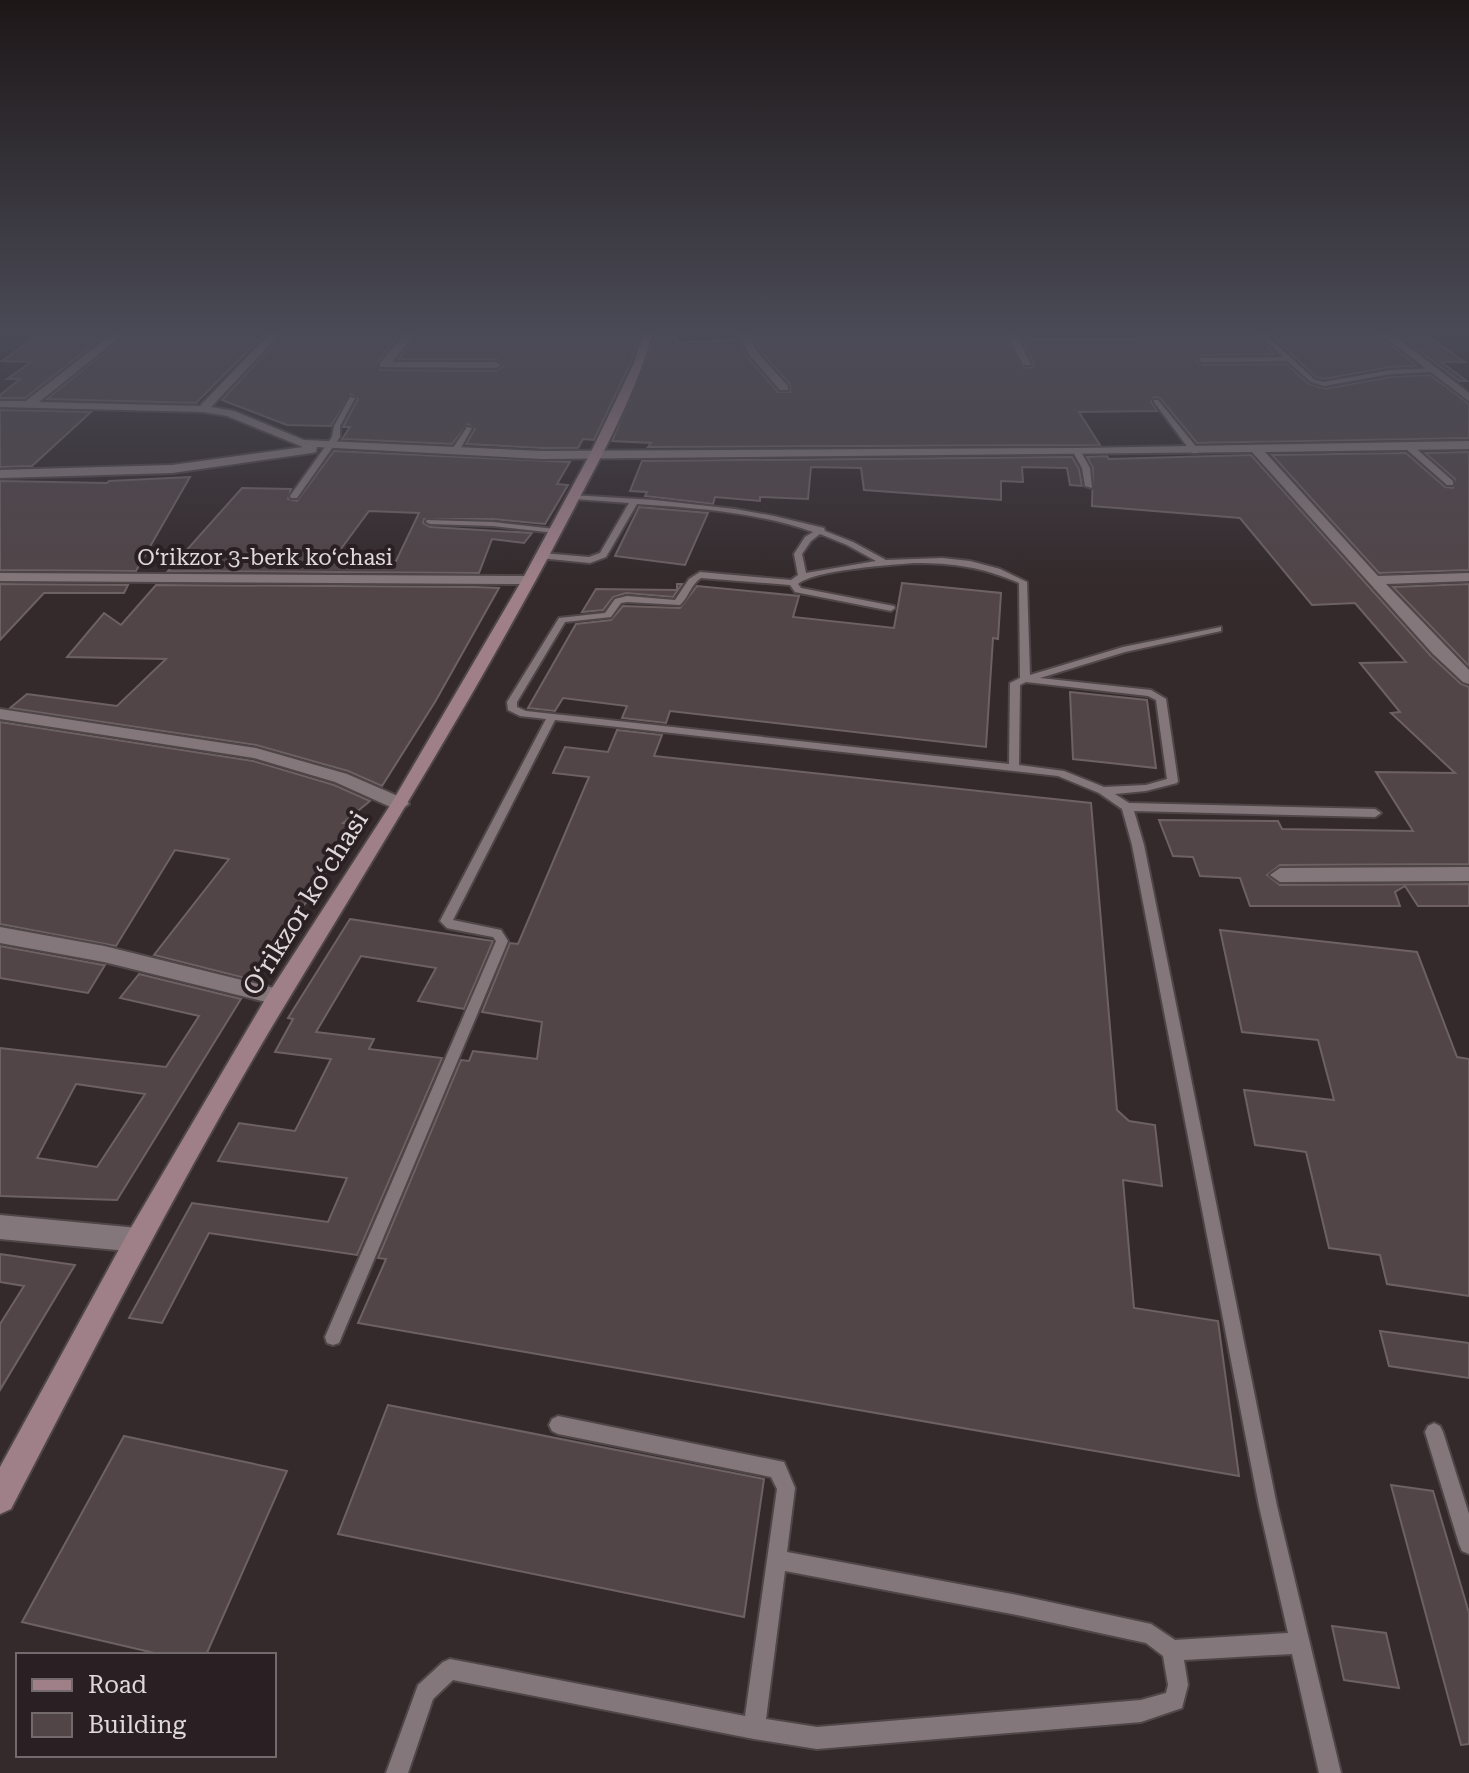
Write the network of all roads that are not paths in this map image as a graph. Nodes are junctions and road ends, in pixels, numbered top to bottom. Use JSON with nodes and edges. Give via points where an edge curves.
{"nodes":[{"id":1,"x":236,"y":416,"type":"edge"},
{"id":2,"x":342,"y":416,"type":"edge"},
{"id":3,"x":614,"y":416,"type":"edge"},
{"id":4,"x":1167,"y":416,"type":"edge"},
{"id":5,"x":469,"y":428,"type":"dead end"},
{"id":6,"x":1469,"y":445,"type":"edge"},
{"id":7,"x":328,"y":446,"type":"junction"},
{"id":8,"x":1408,"y":446,"type":"junction"},
{"id":9,"x":1255,"y":449,"type":"junction"},
{"id":10,"x":455,"y":451,"type":"junction"},
{"id":11,"x":1195,"y":451,"type":"junction"},
{"id":12,"x":1077,"y":452,"type":"junction"},
{"id":13,"x":596,"y":454,"type":"junction"},
{"id":14,"x":0,"y":474,"type":"edge"},
{"id":15,"x":1450,"y":483,"type":"dead end"},
{"id":16,"x":1089,"y":486,"type":"dead end"},
{"id":17,"x":294,"y":496,"type":"dead end"},
{"id":18,"x":574,"y":497,"type":"junction"},
{"id":19,"x":634,"y":502,"type":"junction"},
{"id":20,"x":430,"y":522,"type":"dead end"},
{"id":21,"x":821,"y":530,"type":"junction"},
{"id":22,"x":555,"y":531,"type":"junction"},
{"id":23,"x":542,"y":556,"type":"junction"},
{"id":24,"x":885,"y":563,"type":"junction"},
{"id":25,"x":0,"y":577,"type":"edge"},
{"id":26,"x":1469,"y":577,"type":"edge"},
{"id":27,"x":529,"y":580,"type":"junction"},
{"id":28,"x":798,"y":580,"type":"junction"},
{"id":29,"x":1374,"y":580,"type":"junction"},
{"id":30,"x":891,"y":608,"type":"dead end"},
{"id":31,"x":1218,"y":629,"type":"dead end"},
{"id":32,"x":1025,"y":679,"type":"junction"},
{"id":33,"x":1469,"y":679,"type":"edge"},
{"id":34,"x":0,"y":714,"type":"edge"},
{"id":35,"x":552,"y":717,"type":"junction"},
{"id":36,"x":1014,"y":766,"type":"junction"},
{"id":37,"x":1103,"y":791,"type":"junction"},
{"id":38,"x":400,"y":804,"type":"junction"},
{"id":39,"x":1127,"y":807,"type":"junction"},
{"id":40,"x":1375,"y":813,"type":"dead end"},
{"id":41,"x":1469,"y":874,"type":"edge"},
{"id":42,"x":1280,"y":875,"type":"dead end"},
{"id":43,"x":0,"y":935,"type":"edge"},
{"id":44,"x":278,"y":997,"type":"junction"},
{"id":45,"x":0,"y":1227,"type":"edge"},
{"id":46,"x":138,"y":1240,"type":"junction"},
{"id":47,"x":333,"y":1337,"type":"dead end"},
{"id":48,"x":558,"y":1425,"type":"dead end"},
{"id":49,"x":1434,"y":1432,"type":"dead end"},
{"id":50,"x":0,"y":1498,"type":"edge"},
{"id":51,"x":1469,"y":1544,"type":"edge"},
{"id":52,"x":776,"y":1560,"type":"junction"},
{"id":53,"x":1299,"y":1643,"type":"junction"},
{"id":54,"x":1172,"y":1650,"type":"junction"},
{"id":55,"x":754,"y":1728,"type":"junction"},
{"id":56,"x":397,"y":1773,"type":"edge"},
{"id":57,"x":1330,"y":1773,"type":"edge"}],
"edges":[{"from":1,"to":7,"type":"street","via":[[293,441]]},
{"from":2,"to":7,"type":"lane"},
{"from":3,"to":13,"type":"main road","name":"Oʻrikzor koʻchasi"},
{"from":4,"to":11,"type":"lane"},
{"from":5,"to":10,"type":"lane"},
{"from":6,"to":8,"type":"street"},
{"from":7,"to":10,"type":"street"},
{"from":7,"to":14,"type":"street","via":[[172,469]]},
{"from":7,"to":17,"type":"lane"},
{"from":8,"to":9,"type":"street"},
{"from":8,"to":15,"type":"lane"},
{"from":9,"to":11,"type":"street"},
{"from":9,"to":29,"type":"street"},
{"from":10,"to":13,"type":"street"},
{"from":11,"to":12,"type":"street"},
{"from":12,"to":13,"type":"street"},
{"from":12,"to":16,"type":"lane"},
{"from":13,"to":18,"type":"main road","name":"Oʻrikzor koʻchasi"},
{"from":18,"to":19,"type":"lane"},
{"from":18,"to":22,"type":"main road","name":"Oʻrikzor koʻchasi"},
{"from":19,"to":21,"type":"lane","via":[[740,512]]},
{"from":19,"to":23,"type":"lane","via":[[603,555],[590,560]]},
{"from":20,"to":22,"type":"lane"},
{"from":21,"to":24,"type":"lane"},
{"from":21,"to":28,"type":"lane","via":[[798,554]]},
{"from":22,"to":23,"type":"main road","name":"Oʻrikzor koʻchasi"},
{"from":23,"to":27,"type":"main road","name":"Oʻrikzor koʻchasi"},
{"from":24,"to":28,"type":"lane"},
{"from":24,"to":32,"type":"lane","via":[[965,562],[1023,582]]},
{"from":25,"to":27,"type":"street","name":"Oʻrikzor 3-berk koʻchasi"},
{"from":26,"to":29,"type":"street"},
{"from":27,"to":38,"type":"main road","name":"Oʻrikzor koʻchasi"},
{"from":28,"to":30,"type":"lane","via":[[798,590]]},
{"from":28,"to":35,"type":"lane","via":[[700,575],[677,603],[627,599],[618,601],[608,615],[562,620],[512,702],[516,712]]},
{"from":29,"to":33,"type":"street"},
{"from":31,"to":32,"type":"lane"},
{"from":32,"to":36,"type":"lane","via":[[1015,683]]},
{"from":32,"to":37,"type":"lane","via":[[1151,693],[1161,699],[1173,781]]},
{"from":34,"to":38,"type":"street","via":[[256,753],[341,778]]},
{"from":35,"to":36,"type":"lane"},
{"from":35,"to":47,"type":"lane","via":[[446,921],[497,933],[502,941]]},
{"from":36,"to":37,"type":"lane","via":[[1060,773]]},
{"from":37,"to":39,"type":"lane"},
{"from":38,"to":44,"type":"main road","name":"Oʻrikzor koʻchasi"},
{"from":39,"to":40,"type":"lane"},
{"from":39,"to":53,"type":"lane"},
{"from":41,"to":42,"type":"street"},
{"from":43,"to":44,"type":"street","via":[[104,954]]},
{"from":44,"to":46,"type":"main road","name":"Oʻrikzor koʻchasi"},
{"from":45,"to":46,"type":"street"},
{"from":46,"to":50,"type":"main road","name":"Oʻrikzor koʻchasi"},
{"from":48,"to":52,"type":"lane","via":[[777,1469],[786,1488]]},
{"from":49,"to":51,"type":"lane"},
{"from":52,"to":54,"type":"lane","via":[[1151,1634]]},
{"from":52,"to":55,"type":"lane"},
{"from":53,"to":54,"type":"lane"},
{"from":53,"to":57,"type":"lane"},
{"from":54,"to":55,"type":"lane","via":[[1175,1701],[1141,1711],[817,1738]]},
{"from":55,"to":56,"type":"lane","via":[[450,1669],[425,1692]]}]}
